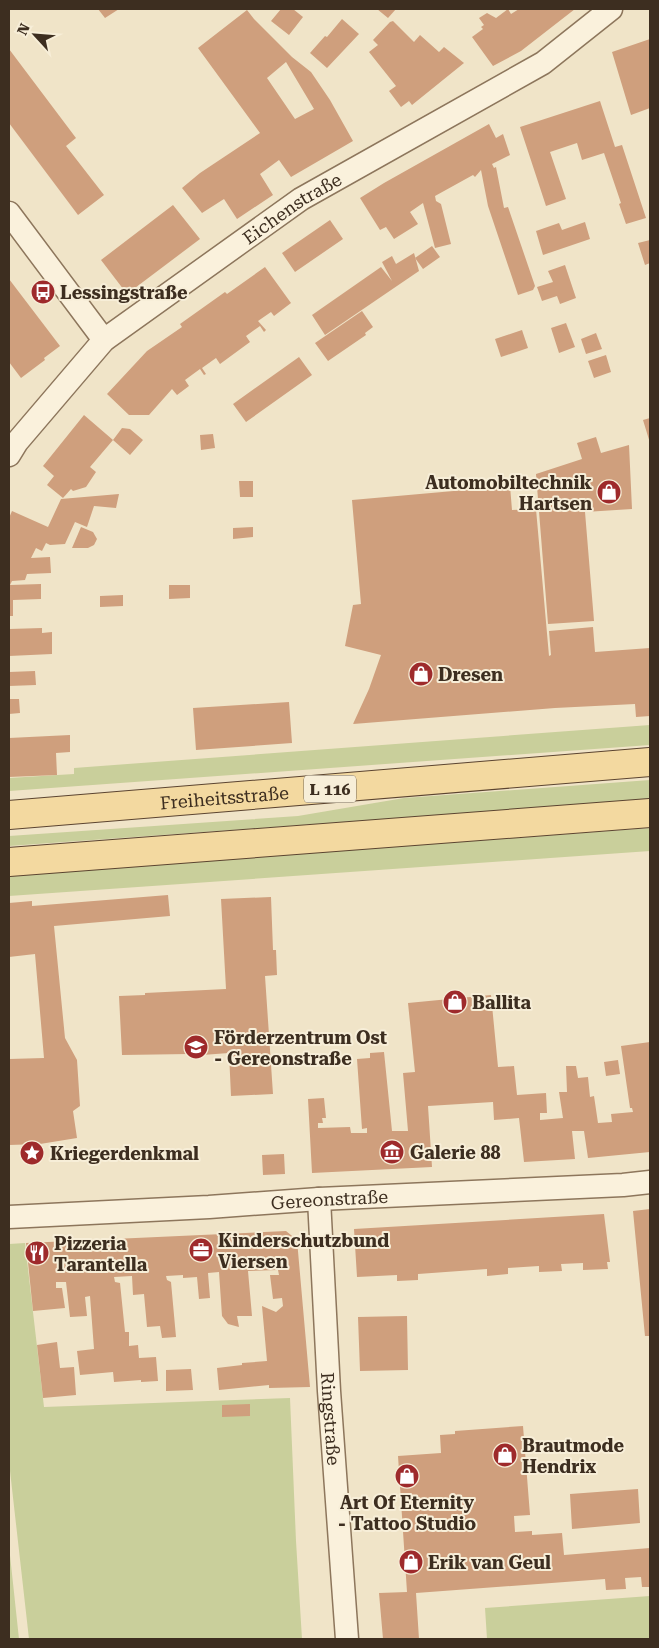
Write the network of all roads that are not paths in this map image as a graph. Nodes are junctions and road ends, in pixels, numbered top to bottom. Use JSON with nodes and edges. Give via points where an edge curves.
{"nodes":[{"id":1,"x":612,"y":9,"type":"edge"},
{"id":2,"x":9,"y":213,"type":"edge"},
{"id":3,"x":104,"y":340,"type":"junction"},
{"id":4,"x":9,"y":455,"type":"edge"},
{"id":5,"x":650,"y":762,"type":"edge"},
{"id":6,"x":650,"y":813,"type":"edge"},
{"id":7,"x":9,"y":815,"type":"edge"},
{"id":8,"x":9,"y":862,"type":"edge"},
{"id":9,"x":650,"y":1182,"type":"edge"},
{"id":10,"x":319,"y":1198,"type":"junction"},
{"id":11,"x":9,"y":1217,"type":"edge"},
{"id":12,"x":347,"y":1639,"type":"edge"}],
"edges":[{"from":1,"to":3,"type":"street","name":"Eichenstraße","via":[[544,63],[301,199]]},
{"from":2,"to":3,"type":"street"},
{"from":3,"to":4,"type":"street","name":"Eichenstraße","via":[[16,442]]},
{"from":5,"to":7,"type":"main road","name":"Freiheitsstraße","number":"L 116"},
{"from":6,"to":8,"type":"main road"},
{"from":9,"to":10,"type":"street","name":"Gereonstraße"},
{"from":10,"to":11,"type":"street","name":"Gereonstraße"},
{"from":10,"to":12,"type":"street","name":"Ringstraße"}]}
